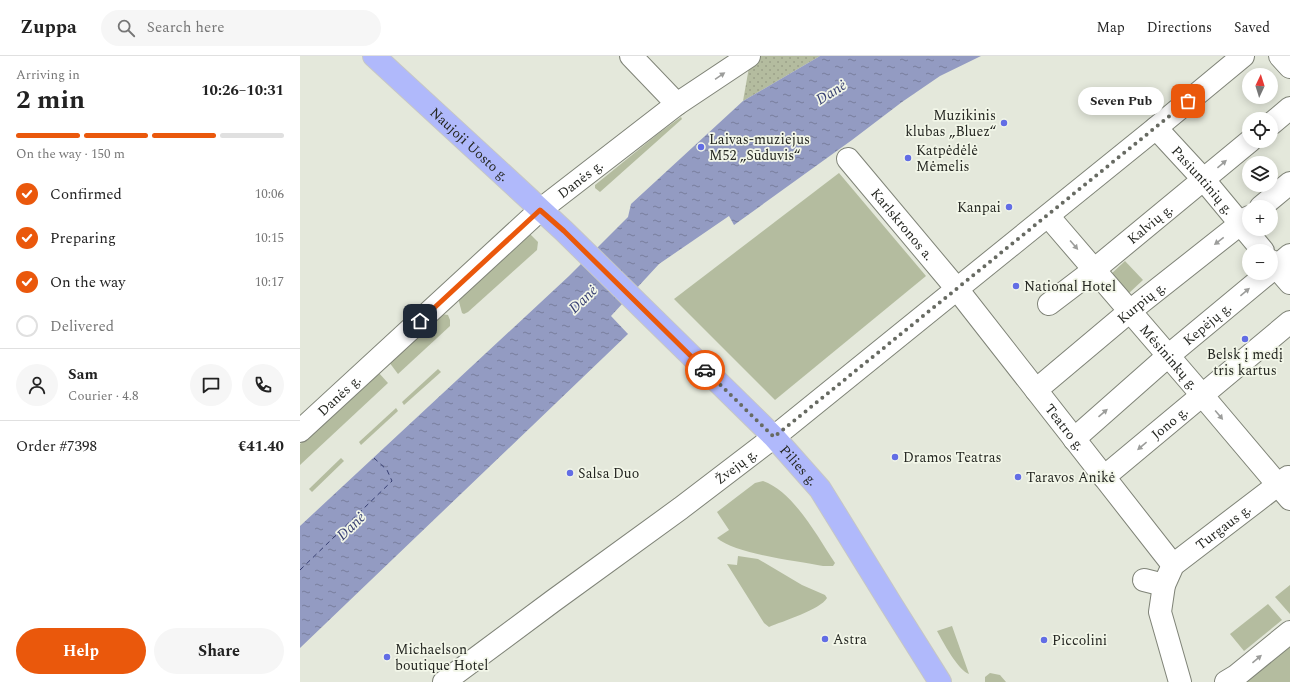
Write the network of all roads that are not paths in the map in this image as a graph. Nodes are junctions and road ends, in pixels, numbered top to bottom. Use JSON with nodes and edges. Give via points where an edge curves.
{"nodes":[{"id":1,"x":374,"y":56,"type":"edge"},
{"id":2,"x":631,"y":56,"type":"edge"},
{"id":3,"x":749,"y":56,"type":"edge"},
{"id":4,"x":1243,"y":56,"type":"edge"},
{"id":5,"x":1280,"y":56,"type":"edge"},
{"id":6,"x":1290,"y":67,"type":"edge"},
{"id":7,"x":677,"y":104,"type":"junction"},
{"id":8,"x":1290,"y":108,"type":"edge"},
{"id":9,"x":1278,"y":118,"type":"edge"},
{"id":10,"x":1156,"y":128,"type":"junction"},
{"id":11,"x":1242,"y":148,"type":"edge"},
{"id":12,"x":848,"y":159,"type":"dead end"},
{"id":13,"x":1204,"y":180,"type":"junction"},
{"id":14,"x":1290,"y":183,"type":"edge"},
{"id":15,"x":1269,"y":200,"type":"edge"},
{"id":16,"x":540,"y":210,"type":"junction"},
{"id":17,"x":1048,"y":216,"type":"junction"},
{"id":18,"x":1242,"y":217,"type":"edge"},
{"id":19,"x":1242,"y":222,"type":"edge"},
{"id":20,"x":564,"y":231,"type":"joint"},
{"id":21,"x":1095,"y":269,"type":"junction"},
{"id":22,"x":1278,"y":269,"type":"edge"},
{"id":23,"x":1254,"y":280,"type":"edge"},
{"id":24,"x":1290,"y":283,"type":"edge"},
{"id":25,"x":957,"y":289,"type":"junction"},
{"id":26,"x":1049,"y":304,"type":"dead end"},
{"id":27,"x":1130,"y":311,"type":"junction"},
{"id":28,"x":1290,"y":322,"type":"edge"},
{"id":29,"x":1168,"y":356,"type":"junction"},
{"id":30,"x":1036,"y":390,"type":"junction"},
{"id":31,"x":1202,"y":395,"type":"junction"},
{"id":32,"x":300,"y":431,"type":"edge"},
{"id":33,"x":774,"y":437,"type":"junction"},
{"id":34,"x":1074,"y":439,"type":"junction"},
{"id":35,"x":1104,"y":478,"type":"junction"},
{"id":36,"x":1286,"y":487,"type":"edge"},
{"id":37,"x":1173,"y":565,"type":"junction"},
{"id":38,"x":1290,"y":632,"type":"edge"},
{"id":39,"x":444,"y":682,"type":"edge"},
{"id":40,"x":940,"y":682,"type":"edge"},
{"id":41,"x":1180,"y":682,"type":"edge"},
{"id":42,"x":1226,"y":682,"type":"edge"}],
"edges":[{"from":1,"to":16,"type":"main road","name":"Naujoji Uosto g."},
{"from":2,"to":7,"type":"street"},
{"from":7,"to":3,"type":"street","name":"Danės g.","one_way":true},
{"from":4,"to":10,"type":"street","name":"Žvejų g."},
{"from":5,"to":6,"type":"street"},
{"from":7,"to":16,"type":"street","name":"Danės g."},
{"from":8,"to":9,"type":"street"},
{"from":10,"to":13,"type":"street","name":"Pasiuntinių g."},
{"from":10,"to":17,"type":"street","name":"Žvejų g."},
{"from":13,"to":11,"type":"street","name":"Kalvių g.","one_way":true},
{"from":12,"to":25,"type":"street","name":"Karlskronos a."},
{"from":13,"to":18,"type":"street","name":"Pasiuntinių g."},
{"from":13,"to":21,"type":"street","name":"Kalvių g."},
{"from":14,"to":15,"type":"street"},
{"from":16,"to":20,"type":"main road","name":"Naujoji Uosto g."},
{"from":16,"to":32,"type":"street","name":"Danės g."},
{"from":17,"to":21,"type":"street","name":"Mėsininkų g.","one_way":true},
{"from":17,"to":25,"type":"street","name":"Žvejų g."},
{"from":19,"to":27,"type":"street","name":"Kurpių g.","one_way":true},
{"from":20,"to":33,"type":"main road","name":"Pilies g."},
{"from":21,"to":26,"type":"street","name":"Kalvių g."},
{"from":21,"to":27,"type":"street","name":"Mėsininkų g."},
{"from":22,"to":24,"type":"street","name":"Pasiuntinių g."},
{"from":29,"to":23,"type":"street","name":"Kepėjų g.","one_way":true},
{"from":25,"to":30,"type":"street","name":"Teatro g."},
{"from":25,"to":33,"type":"street","name":"Žvejų g."},
{"from":27,"to":29,"type":"street","name":"Mėsininkų g."},
{"from":27,"to":30,"type":"street","name":"Kurpių g."},
{"from":28,"to":31,"type":"street","name":"Jono g."},
{"from":29,"to":31,"type":"street","name":"Mėsininkų g."},
{"from":34,"to":29,"type":"street","name":"Kepėjų g.","one_way":true},
{"from":30,"to":34,"type":"street","name":"Teatro g."},
{"from":31,"to":35,"type":"street","name":"Jono g.","one_way":true},
{"from":31,"to":36,"type":"street","name":"Mėsininkų g.","one_way":true},
{"from":33,"to":39,"type":"street","name":"Žvejų g."},
{"from":33,"to":40,"type":"main road","name":"Pilies g.","via":[[820,489]]},
{"from":34,"to":35,"type":"street","name":"Teatro g."},
{"from":35,"to":37,"type":"street","name":"Teatro g."},
{"from":36,"to":37,"type":"street","name":"Turgaus g."},
{"from":37,"to":41,"type":"street","name":"Turgaus g.","via":[[1154,582]]},
{"from":42,"to":38,"type":"street","one_way":true}]}
